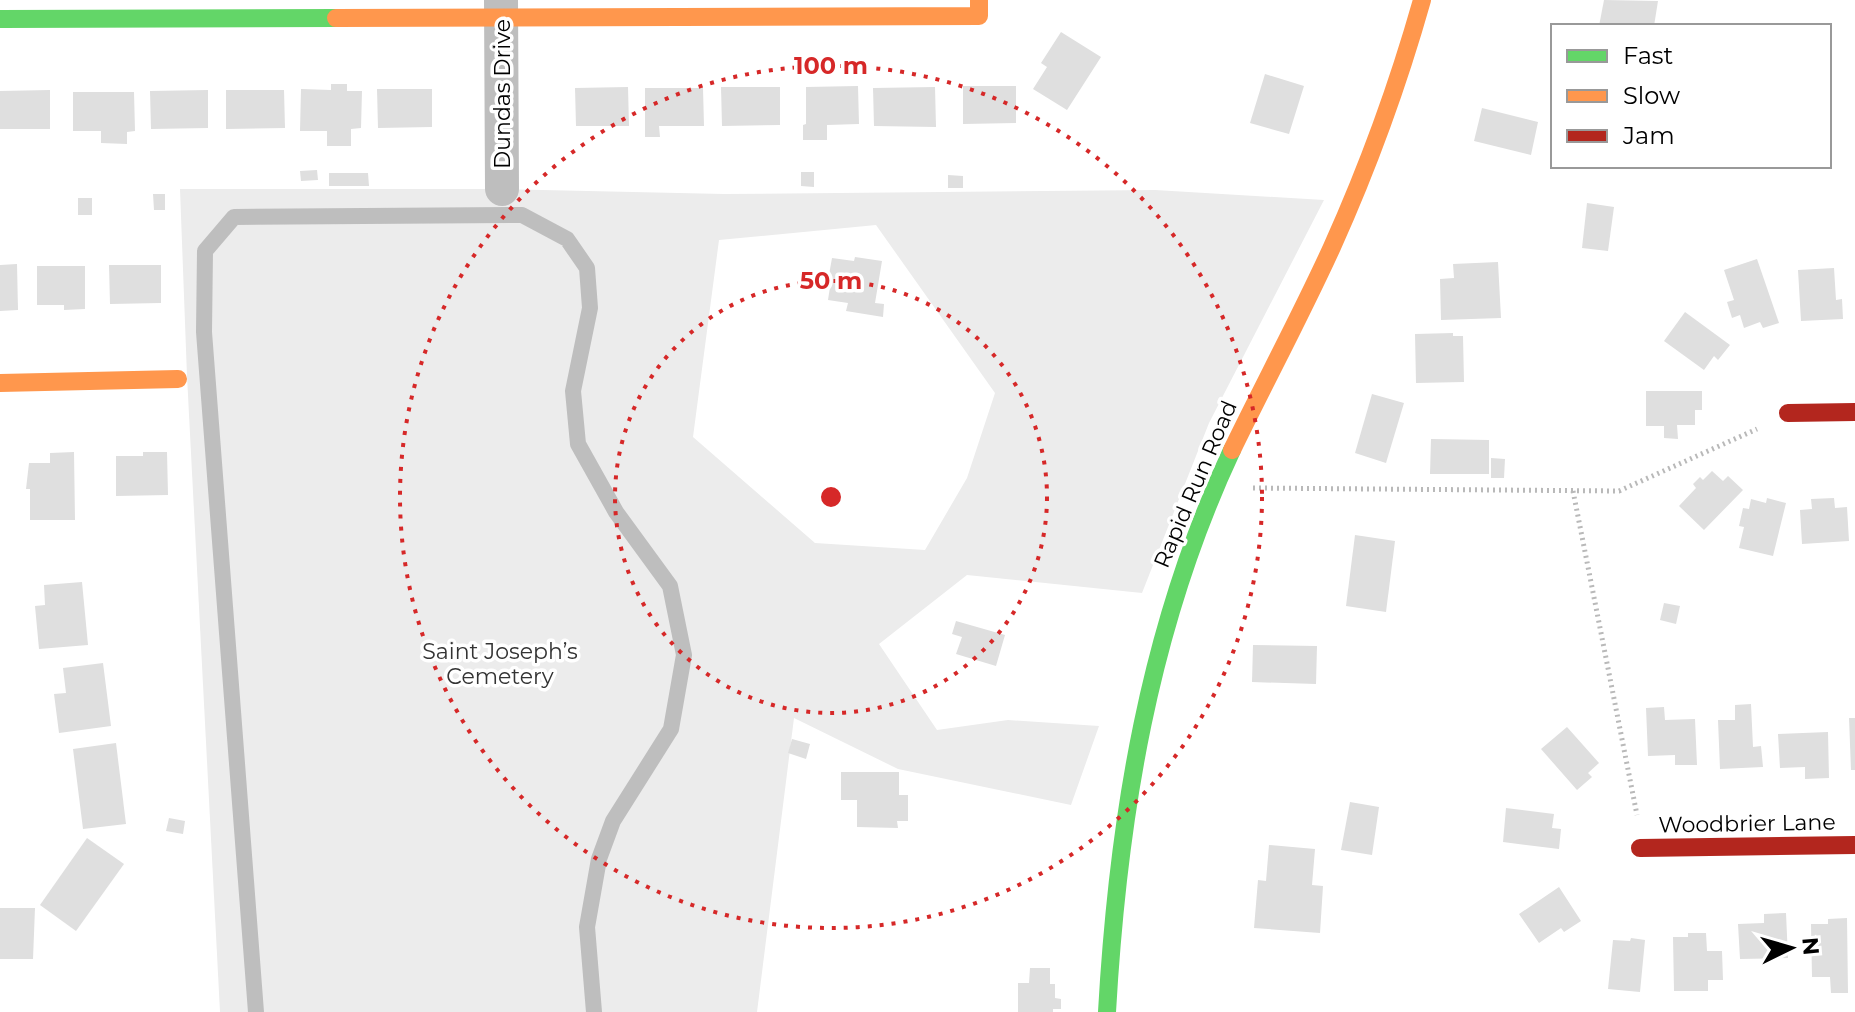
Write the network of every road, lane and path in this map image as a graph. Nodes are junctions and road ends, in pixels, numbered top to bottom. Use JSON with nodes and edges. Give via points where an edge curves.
{"nodes":[{"id":1,"x":979,"y":0,"type":"edge"},
{"id":2,"x":1422,"y":0,"type":"edge"},
{"id":3,"x":501,"y":9,"type":"edge"},
{"id":4,"x":0,"y":19,"type":"edge"},
{"id":5,"x":502,"y":189,"type":"dead end"},
{"id":6,"x":178,"y":379,"type":"dead end"},
{"id":7,"x":0,"y":383,"type":"edge"},
{"id":8,"x":1855,"y":412,"type":"edge"},
{"id":9,"x":1788,"y":413,"type":"joint"},
{"id":10,"x":1216,"y":488,"type":"junction"},
{"id":11,"x":1573,"y":491,"type":"junction"},
{"id":12,"x":1855,"y":845,"type":"edge"},
{"id":13,"x":1640,"y":848,"type":"joint"},
{"id":14,"x":256,"y":1012,"type":"edge"},
{"id":15,"x":594,"y":1012,"type":"edge"},
{"id":16,"x":1107,"y":1012,"type":"edge"}],
"edges":[{"from":1,"to":3,"type":"street","via":[[979,16]]},
{"from":2,"to":10,"type":"street","name":"Rapid Run Road","via":[[1378,139],[1331,250]]},
{"from":3,"to":4,"type":"street"},
{"from":3,"to":5,"type":"street","name":"Dundas Drive"},
{"from":6,"to":7,"type":"street"},
{"from":8,"to":9,"type":"street"},
{"from":9,"to":11,"type":"path","via":[[1619,491]]},
{"from":10,"to":11,"type":"path"},
{"from":10,"to":16,"type":"street","name":"Rapid Run Road","via":[[1156,656],[1138,733],[1121,837]]},
{"from":11,"to":13,"type":"path","via":[[1637,807]]},
{"from":12,"to":13,"type":"street","name":"Woodbrier Lane"},
{"from":14,"to":15,"type":"lane","via":[[204,332],[205,251],[234,217],[522,215],[567,239],[587,268],[590,308],[573,391],[578,444],[616,512],[670,586],[684,655],[671,729],[613,821],[599,859],[587,927]]}]}
